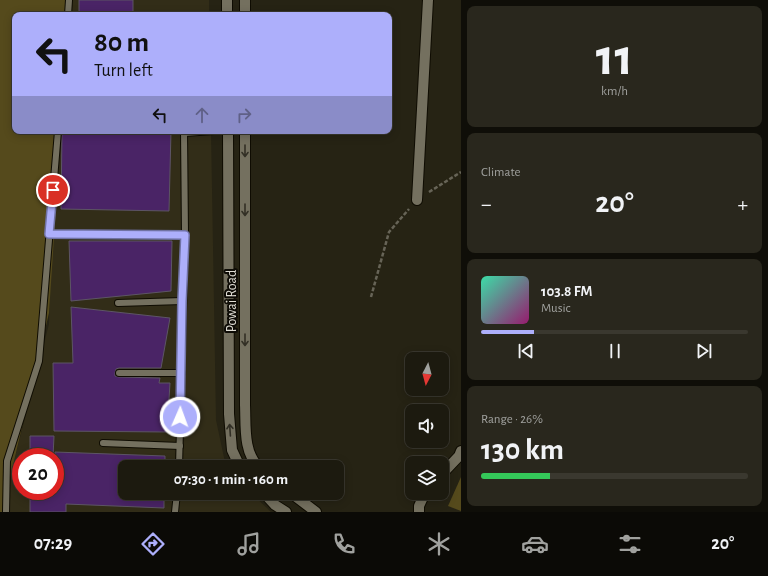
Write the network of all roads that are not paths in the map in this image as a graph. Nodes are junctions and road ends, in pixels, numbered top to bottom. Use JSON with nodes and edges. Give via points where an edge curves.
{"nodes":[{"id":1,"x":69,"y":0,"type":"edge"},
{"id":2,"x":227,"y":0,"type":"edge"},
{"id":3,"x":245,"y":0,"type":"edge"},
{"id":4,"x":428,"y":0,"type":"edge"},
{"id":5,"x":68,"y":12,"type":"edge"},
{"id":6,"x":227,"y":12,"type":"edge"},
{"id":7,"x":245,"y":12,"type":"edge"},
{"id":8,"x":58,"y":134,"type":"edge"},
{"id":9,"x":184,"y":134,"type":"edge"},
{"id":10,"x":228,"y":134,"type":"edge"},
{"id":11,"x":245,"y":134,"type":"edge"},
{"id":12,"x":417,"y":200,"type":"road end"},
{"id":13,"x":49,"y":234,"type":"junction"},
{"id":14,"x":185,"y":235,"type":"junction"},
{"id":15,"x":182,"y":301,"type":"junction"},
{"id":16,"x":118,"y":303,"type":"dead end"},
{"id":17,"x":229,"y":324,"type":"junction"},
{"id":18,"x":245,"y":324,"type":"junction"},
{"id":19,"x":119,"y":372,"type":"dead end"},
{"id":20,"x":182,"y":373,"type":"junction"},
{"id":21,"x":103,"y":443,"type":"dead end"},
{"id":22,"x":180,"y":446,"type":"junction"},
{"id":23,"x":461,"y":451,"type":"edge"},
{"id":24,"x":179,"y":460,"type":"edge"},
{"id":25,"x":237,"y":460,"type":"edge"},
{"id":26,"x":252,"y":460,"type":"edge"},
{"id":27,"x":449,"y":467,"type":"edge"},
{"id":28,"x":176,"y":500,"type":"edge"},
{"id":29,"x":270,"y":500,"type":"edge"},
{"id":30,"x":300,"y":500,"type":"edge"},
{"id":31,"x":421,"y":500,"type":"edge"},
{"id":32,"x":6,"y":512,"type":"edge"},
{"id":33,"x":175,"y":512,"type":"edge"},
{"id":34,"x":286,"y":512,"type":"edge"},
{"id":35,"x":316,"y":512,"type":"edge"},
{"id":36,"x":419,"y":512,"type":"edge"}],
"edges":[{"from":1,"to":5,"type":"lane"},
{"from":2,"to":6,"type":"main road"},
{"from":3,"to":7,"type":"main road"},
{"from":4,"to":12,"type":"main road"},
{"from":8,"to":13,"type":"lane"},
{"from":9,"to":14,"type":"lane"},
{"from":10,"to":17,"type":"main road","name":"Powai Road"},
{"from":11,"to":18,"type":"main road","name":"Powai Road","one_way":true},
{"from":13,"to":14,"type":"lane"},
{"from":13,"to":32,"type":"lane","via":[[39,361],[7,461]]},
{"from":14,"to":15,"type":"lane"},
{"from":15,"to":16,"type":"lane"},
{"from":15,"to":20,"type":"lane"},
{"from":17,"to":18,"type":"main road"},
{"from":25,"to":17,"type":"main road","name":"Powai Road","one_way":true,"via":[[232,450],[229,414]]},
{"from":18,"to":26,"type":"main road","name":"Powai Road","one_way":true,"via":[[245,405]]},
{"from":19,"to":20,"type":"lane"},
{"from":20,"to":22,"type":"lane"},
{"from":21,"to":22,"type":"lane"},
{"from":22,"to":24,"type":"lane"},
{"from":23,"to":27,"type":"main road"},
{"from":28,"to":33,"type":"lane"},
{"from":29,"to":34,"type":"main road"},
{"from":30,"to":35,"type":"main road"},
{"from":31,"to":36,"type":"main road"}]}
